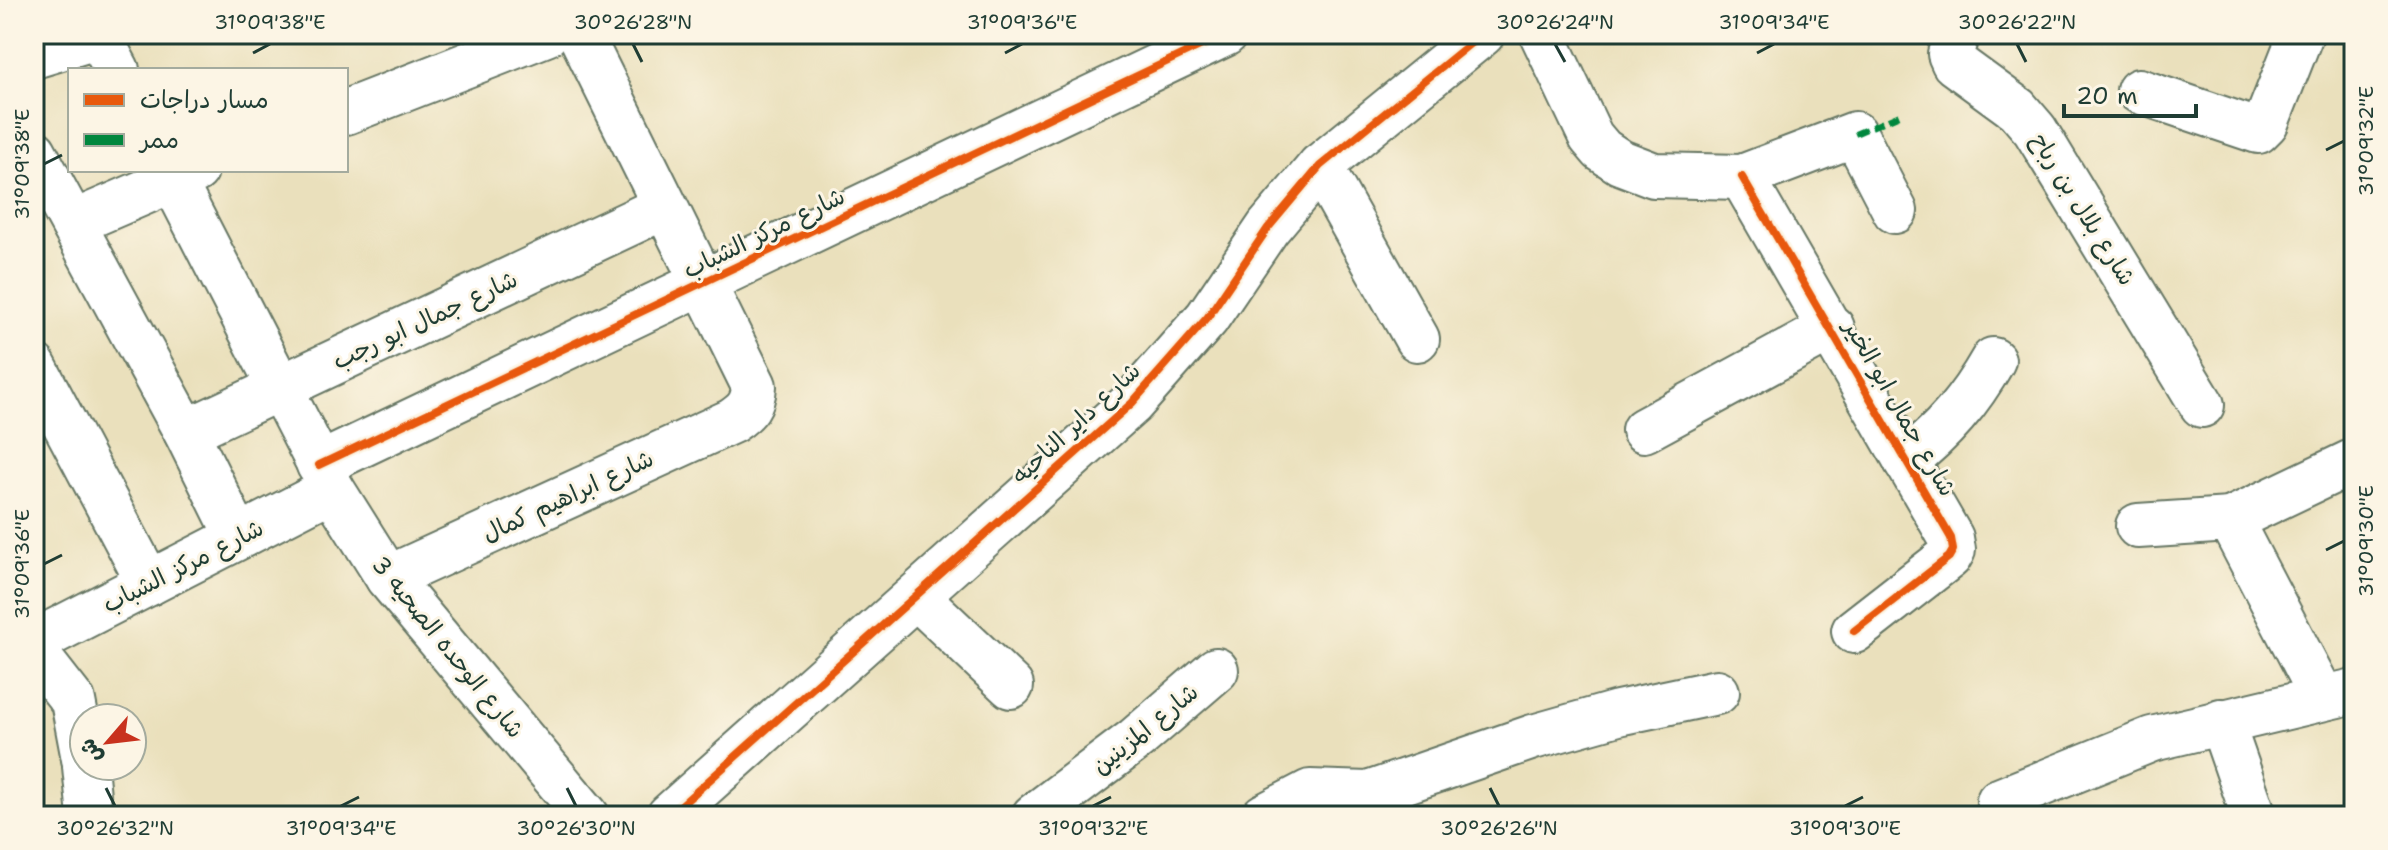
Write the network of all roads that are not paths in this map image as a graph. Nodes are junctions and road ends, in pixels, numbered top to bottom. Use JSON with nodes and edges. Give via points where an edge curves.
{"nodes":[{"id":1,"x":546,"y":34,"type":"edge"},
{"id":2,"x":580,"y":34,"type":"edge"},
{"id":3,"x":1225,"y":34,"type":"edge"},
{"id":4,"x":1482,"y":34,"type":"edge"},
{"id":5,"x":1542,"y":34,"type":"edge"},
{"id":6,"x":1957,"y":34,"type":"edge"},
{"id":7,"x":2301,"y":34,"type":"edge"},
{"id":8,"x":107,"y":47,"type":"edge"},
{"id":9,"x":34,"y":56,"type":"edge"},
{"id":10,"x":2139,"y":91,"type":"dead end"},
{"id":11,"x":348,"y":111,"type":"edge"},
{"id":12,"x":34,"y":152,"type":"edge"},
{"id":13,"x":1320,"y":166,"type":"junction"},
{"id":14,"x":179,"y":173,"type":"edge"},
{"id":15,"x":1742,"y":177,"type":"junction"},
{"id":16,"x":664,"y":207,"type":"junction"},
{"id":17,"x":1895,"y":211,"type":"dead end"},
{"id":18,"x":75,"y":222,"type":"junction"},
{"id":19,"x":705,"y":284,"type":"junction"},
{"id":20,"x":1832,"y":328,"type":"junction"},
{"id":21,"x":1417,"y":339,"type":"dead end"},
{"id":22,"x":1993,"y":360,"type":"dead end"},
{"id":23,"x":34,"y":366,"type":"edge"},
{"id":24,"x":280,"y":388,"type":"junction"},
{"id":25,"x":2202,"y":405,"type":"dead end"},
{"id":26,"x":746,"y":411,"type":"joint"},
{"id":27,"x":1644,"y":430,"type":"dead end"},
{"id":28,"x":186,"y":432,"type":"junction"},
{"id":29,"x":1906,"y":461,"type":"junction"},
{"id":30,"x":2354,"y":461,"type":"edge"},
{"id":31,"x":326,"y":477,"type":"junction"},
{"id":32,"x":2230,"y":520,"type":"junction"},
{"id":33,"x":2138,"y":526,"type":"dead end"},
{"id":34,"x":238,"y":537,"type":"junction"},
{"id":35,"x":388,"y":578,"type":"junction"},
{"id":36,"x":149,"y":583,"type":"junction"},
{"id":37,"x":917,"y":597,"type":"junction"},
{"id":38,"x":1854,"y":631,"type":"dead end"},
{"id":39,"x":34,"y":642,"type":"edge"},
{"id":40,"x":34,"y":651,"type":"edge"},
{"id":41,"x":1216,"y":670,"type":"dead end"},
{"id":42,"x":1011,"y":686,"type":"dead end"},
{"id":43,"x":1717,"y":692,"type":"dead end"},
{"id":44,"x":49,"y":694,"type":"edge"},
{"id":45,"x":2338,"y":695,"type":"edge"},
{"id":46,"x":68,"y":715,"type":"edge"},
{"id":47,"x":2221,"y":721,"type":"junction"},
{"id":48,"x":87,"y":782,"type":"edge"},
{"id":49,"x":1999,"y":801,"type":"dead end"},
{"id":50,"x":90,"y":816,"type":"edge"},
{"id":51,"x":587,"y":816,"type":"edge"},
{"id":52,"x":669,"y":816,"type":"edge"},
{"id":53,"x":1034,"y":816,"type":"edge"},
{"id":54,"x":1264,"y":816,"type":"edge"},
{"id":55,"x":2254,"y":816,"type":"edge"}],
"edges":[{"from":1,"to":11,"type":"street"},
{"from":2,"to":16,"type":"street","name":"شارع مركز الشباب"},
{"from":3,"to":19,"type":"street","name":"شارع مركز الشباب"},
{"from":4,"to":13,"type":"street","name":"شارع داير الناحيه"},
{"from":5,"to":15,"type":"street","via":[[1602,150],[1654,175]]},
{"from":6,"to":25,"type":"street","name":"شارع بلال بن رباح","via":[[1950,54],[1954,63],[2017,109],[2035,130]]},
{"from":7,"to":10,"type":"street","via":[[2266,123],[2258,131]]},
{"from":8,"to":9,"type":"street"},
{"from":12,"to":18,"type":"street"},
{"from":13,"to":21,"type":"street"},
{"from":13,"to":37,"type":"street","name":"شارع داير الناحيه","via":[[1268,228],[1207,318],[1132,403]]},
{"from":14,"to":18,"type":"street"},
{"from":14,"to":24,"type":"street","name":"شارع الوحده الصحيه 3"},
{"from":15,"to":17,"type":"street","via":[[1855,134]]},
{"from":15,"to":20,"type":"street","name":"شارع جمال ابو الخير"},
{"from":16,"to":19,"type":"street","name":"شارع مركز الشباب"},
{"from":16,"to":24,"type":"street","name":"شارع جمال ابو رجب"},
{"from":18,"to":28,"type":"street"},
{"from":19,"to":26,"type":"street","name":"شارع مركز الشباب","via":[[754,386]]},
{"from":19,"to":31,"type":"street","name":"شارع مركز الشباب"},
{"from":20,"to":27,"type":"street","name":"شارع جمال ابو الخير"},
{"from":20,"to":29,"type":"street","name":"شارع جمال ابو الخير"},
{"from":22,"to":29,"type":"street","via":[[1941,433]]},
{"from":23,"to":36,"type":"street"},
{"from":24,"to":28,"type":"street","name":"شارع جمال ابو رجب"},
{"from":24,"to":31,"type":"street","name":"شارع الوحده الصحيه 3"},
{"from":26,"to":35,"type":"street","name":"شارع ابراهيم كمال"},
{"from":28,"to":34,"type":"street"},
{"from":29,"to":38,"type":"street","name":"شارع جمال ابو الخير","via":[[1953,550]]},
{"from":30,"to":32,"type":"street"},
{"from":31,"to":34,"type":"street","name":"شارع مركز الشباب"},
{"from":31,"to":35,"type":"street","name":"شارع الوحده الصحيه 3"},
{"from":32,"to":33,"type":"street"},
{"from":32,"to":45,"type":"street"},
{"from":34,"to":36,"type":"street","name":"شارع مركز الشباب"},
{"from":35,"to":51,"type":"street","name":"شارع الوحده الصحيه 3"},
{"from":36,"to":39,"type":"street","name":"شارع مركز الشباب"},
{"from":37,"to":42,"type":"street"},
{"from":37,"to":52,"type":"street","name":"شارع داير الناحيه"},
{"from":40,"to":44,"type":"street"},
{"from":41,"to":53,"type":"street","name":"شارع المزينين"},
{"from":43,"to":54,"type":"street","via":[[1533,737],[1368,794],[1310,792]]},
{"from":44,"to":46,"type":"street"},
{"from":45,"to":47,"type":"street"},
{"from":47,"to":49,"type":"street","via":[[2152,739]]},
{"from":47,"to":55,"type":"street"},
{"from":48,"to":50,"type":"street"}]}
